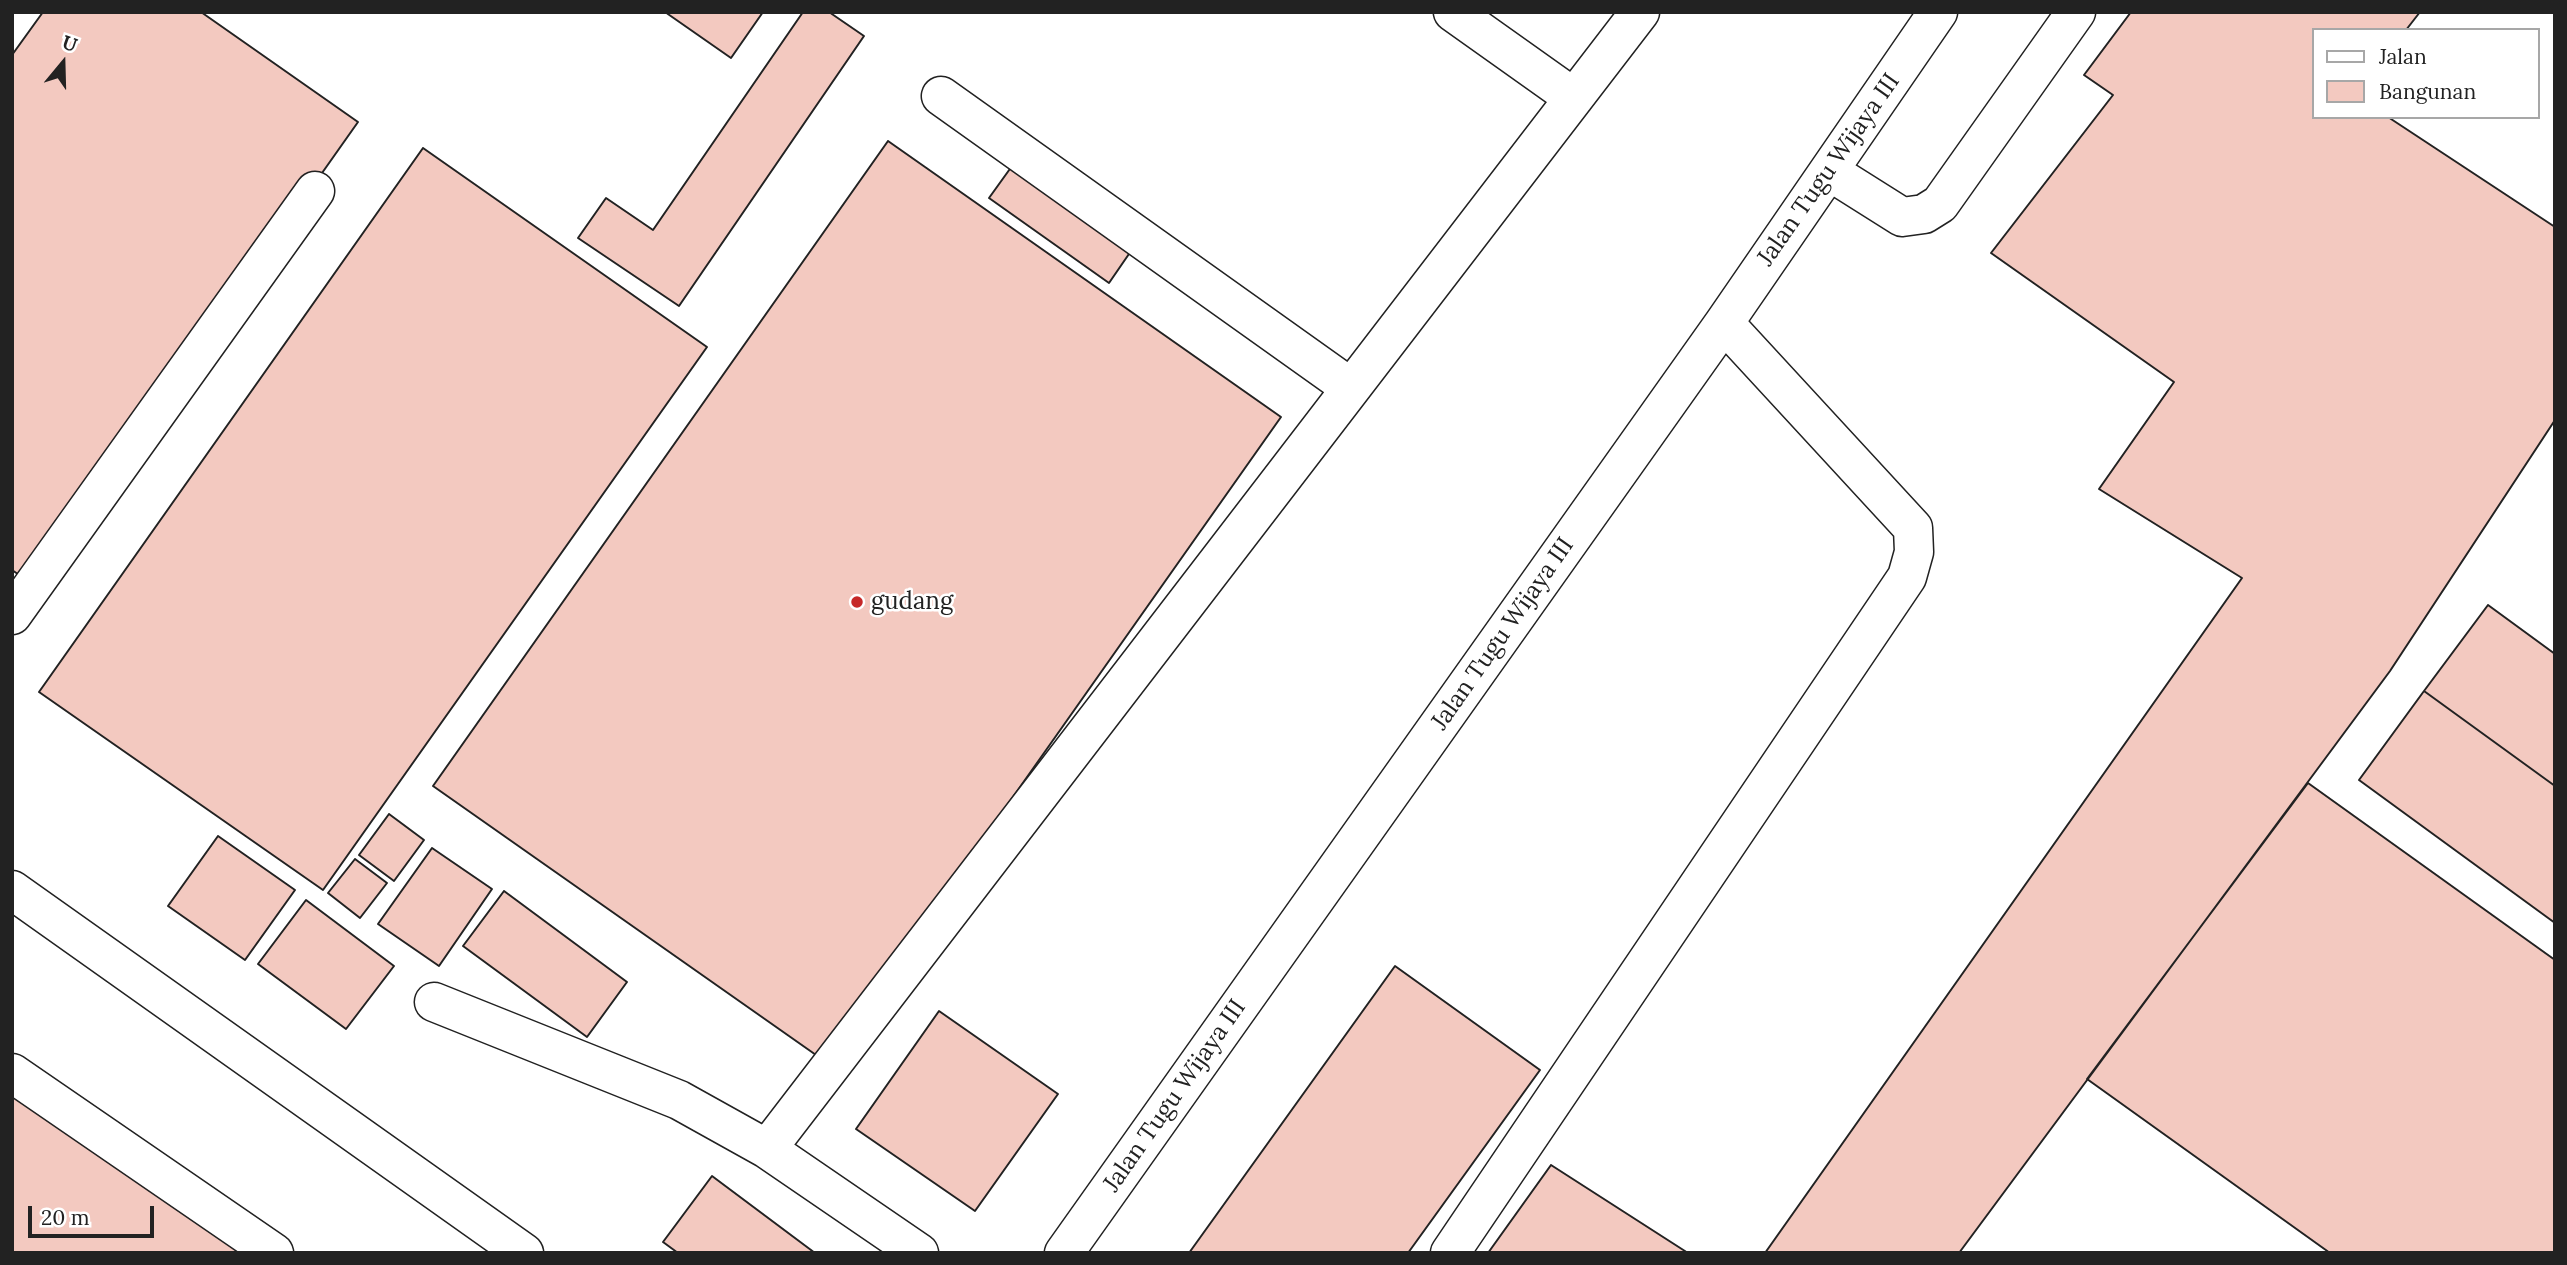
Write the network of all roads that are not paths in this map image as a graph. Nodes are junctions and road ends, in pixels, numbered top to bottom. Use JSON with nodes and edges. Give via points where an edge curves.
{"nodes":[{"id":1,"x":1453,"y":12,"type":"edge"},
{"id":2,"x":1640,"y":12,"type":"edge"},
{"id":3,"x":1938,"y":12,"type":"edge"},
{"id":4,"x":2076,"y":12,"type":"edge"},
{"id":5,"x":941,"y":96,"type":"dead end"},
{"id":6,"x":1574,"y":98,"type":"junction"},
{"id":7,"x":1829,"y":171,"type":"junction"},
{"id":8,"x":315,"y":191,"type":"dead end"},
{"id":9,"x":1724,"y":323,"type":"junction"},
{"id":10,"x":1351,"y":388,"type":"junction"},
{"id":11,"x":12,"y":615,"type":"edge"},
{"id":12,"x":12,"y":890,"type":"edge"},
{"id":13,"x":433,"y":1002,"type":"dead end"},
{"id":14,"x":12,"y":1073,"type":"edge"},
{"id":15,"x":767,"y":1149,"type":"junction"},
{"id":16,"x":274,"y":1253,"type":"edge"},
{"id":17,"x":524,"y":1253,"type":"edge"},
{"id":18,"x":919,"y":1253,"type":"edge"},
{"id":19,"x":1064,"y":1253,"type":"edge"},
{"id":20,"x":1450,"y":1253,"type":"edge"}],
"edges":[{"from":1,"to":6,"type":"street"},
{"from":2,"to":6,"type":"street"},
{"from":3,"to":7,"type":"street","name":"Jalan Tugu Wijaya III"},
{"from":4,"to":7,"type":"street","via":[[1940,204],[1924,214],[1902,217]]},
{"from":5,"to":10,"type":"street"},
{"from":6,"to":10,"type":"street"},
{"from":7,"to":9,"type":"street","name":"Jalan Tugu Wijaya III"},
{"from":8,"to":11,"type":"street"},
{"from":9,"to":19,"type":"street","name":"Jalan Tugu Wijaya III"},
{"from":9,"to":20,"type":"street","via":[[1913,528],[1914,552],[1907,577]]},
{"from":10,"to":15,"type":"street"},
{"from":12,"to":17,"type":"street"},
{"from":13,"to":15,"type":"street","via":[[679,1100]]},
{"from":14,"to":16,"type":"street"},
{"from":15,"to":18,"type":"street"}]}
